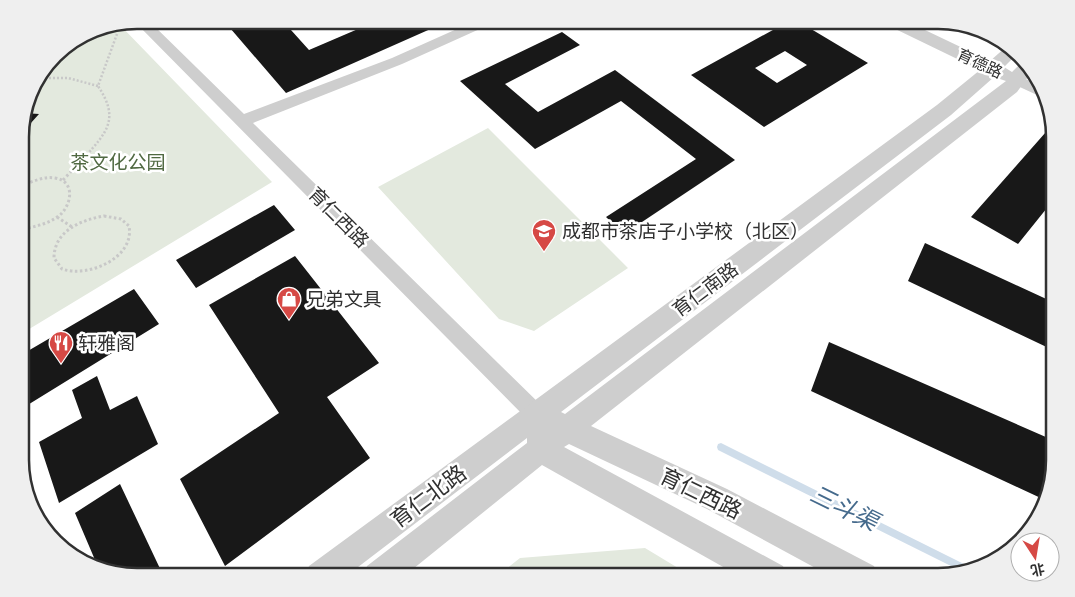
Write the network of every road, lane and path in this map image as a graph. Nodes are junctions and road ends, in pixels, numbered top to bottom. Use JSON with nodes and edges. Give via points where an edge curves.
{"nodes":[{"id":1,"x":149,"y":29,"type":"edge"},
{"id":2,"x":468,"y":29,"type":"edge"},
{"id":3,"x":910,"y":29,"type":"edge"},
{"id":4,"x":117,"y":34,"type":"dead end"},
{"id":5,"x":1008,"y":54,"type":"edge"},
{"id":6,"x":992,"y":68,"type":"junction"},
{"id":7,"x":1022,"y":72,"type":"edge"},
{"id":8,"x":47,"y":78,"type":"edge"},
{"id":9,"x":98,"y":86,"type":"junction"},
{"id":10,"x":242,"y":121,"type":"junction"},
{"id":11,"x":62,"y":180,"type":"junction"},
{"id":12,"x":29,"y":183,"type":"edge"},
{"id":13,"x":57,"y":218,"type":"junction"},
{"id":14,"x":72,"y":227,"type":"junction"},
{"id":15,"x":29,"y":229,"type":"edge"},
{"id":16,"x":537,"y":415,"type":"junction"},
{"id":17,"x":568,"y":429,"type":"junction"},
{"id":18,"x":542,"y":450,"type":"junction"},
{"id":19,"x":332,"y":568,"type":"edge"},
{"id":20,"x":390,"y":568,"type":"edge"},
{"id":21,"x":756,"y":568,"type":"edge"},
{"id":22,"x":845,"y":568,"type":"edge"}],
"edges":[{"from":1,"to":10,"type":"street","name":"育仁西路"},
{"from":2,"to":10,"type":"street","via":[[397,61]]},
{"from":3,"to":6,"type":"street","name":"育德路"},
{"from":4,"to":9,"type":"path"},
{"from":5,"to":6,"type":"street","name":"育仁南路"},
{"from":6,"to":7,"type":"street","name":"育德路"},
{"from":6,"to":16,"type":"street","name":"育仁南路","via":[[944,110]]},
{"from":7,"to":17,"type":"street","via":[[1010,88]]},
{"from":8,"to":9,"type":"path","via":[[84,80]]},
{"from":9,"to":11,"type":"path","via":[[107,99],[110,117],[95,146]]},
{"from":10,"to":16,"type":"street","name":"育仁西路"},
{"from":11,"to":12,"type":"path","via":[[42,179]]},
{"from":11,"to":13,"type":"path","via":[[72,189],[72,197],[68,207]]},
{"from":13,"to":14,"type":"path"},
{"from":13,"to":15,"type":"path"},
{"from":14,"to":14,"type":"path","via":[[54,249],[58,266],[66,271],[92,271],[106,265],[122,252],[130,237],[130,228],[115,216],[91,218]]},
{"from":16,"to":17,"type":"street","name":"育仁西路"},
{"from":16,"to":18,"type":"street"},
{"from":16,"to":19,"type":"street","name":"育仁北路"},
{"from":17,"to":18,"type":"street"},
{"from":17,"to":22,"type":"street","name":"育仁西路","via":[[717,499]]},
{"from":18,"to":20,"type":"street"},
{"from":18,"to":21,"type":"street","name":"育仁西路"}]}
